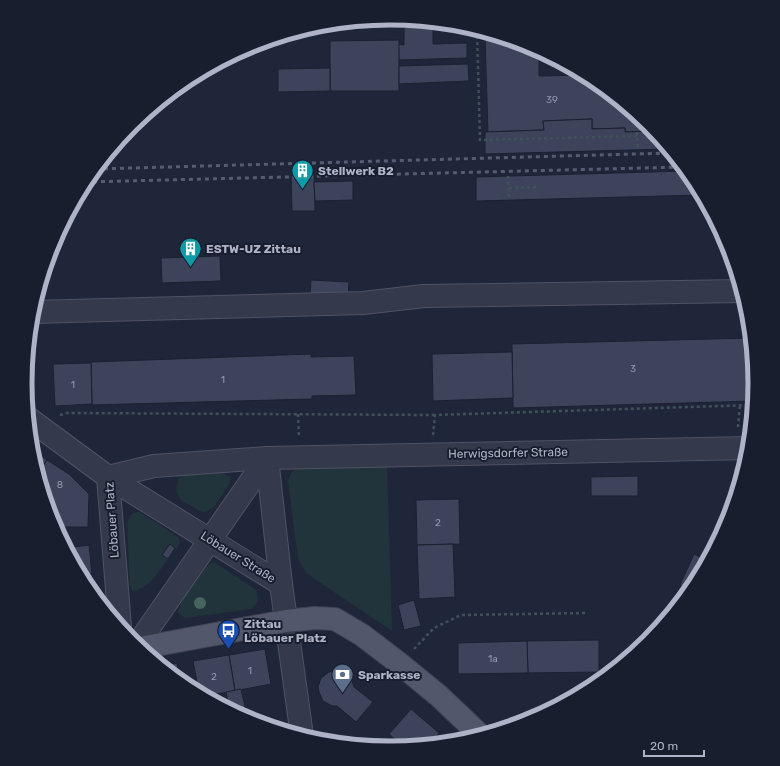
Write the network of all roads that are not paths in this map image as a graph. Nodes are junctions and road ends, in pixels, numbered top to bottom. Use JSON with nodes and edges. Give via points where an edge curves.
{"nodes":[{"id":1,"x":736,"y":291,"type":"edge"},
{"id":2,"x":39,"y":312,"type":"edge"},
{"id":3,"x":34,"y":422,"type":"edge"},
{"id":4,"x":742,"y":448,"type":"edge"},
{"id":5,"x":266,"y":458,"type":"junction"},
{"id":6,"x":108,"y":477,"type":"junction"},
{"id":7,"x":210,"y":539,"type":"junction"},
{"id":8,"x":281,"y":584,"type":"junction"},
{"id":9,"x":119,"y":617,"type":"edge"},
{"id":10,"x":286,"y":621,"type":"junction"},
{"id":11,"x":141,"y":640,"type":"edge"},
{"id":12,"x":148,"y":646,"type":"edge"},
{"id":13,"x":301,"y":730,"type":"edge"},
{"id":14,"x":475,"y":731,"type":"edge"}],
"edges":[{"from":1,"to":2,"type":"street","via":[[424,296],[363,303]]},
{"from":3,"to":6,"type":"street","name":"Löbauer Straße"},
{"from":4,"to":5,"type":"street","name":"Herwigsdorfer Straße"},
{"from":5,"to":6,"type":"street","name":"Löbauer Platz","via":[[154,466]]},
{"from":5,"to":7,"type":"street"},
{"from":5,"to":8,"type":"street"},
{"from":6,"to":7,"type":"street","name":"Löbauer Straße"},
{"from":6,"to":9,"type":"street","name":"Löbauer Platz"},
{"from":7,"to":8,"type":"street","name":"Löbauer Straße"},
{"from":7,"to":11,"type":"street"},
{"from":8,"to":10,"type":"street","name":"Löbauer Straße"},
{"from":10,"to":12,"type":"main road"},
{"from":10,"to":13,"type":"street","name":"Löbauer Straße"},
{"from":10,"to":14,"type":"main road","via":[[335,619],[362,635],[400,664]]}]}
